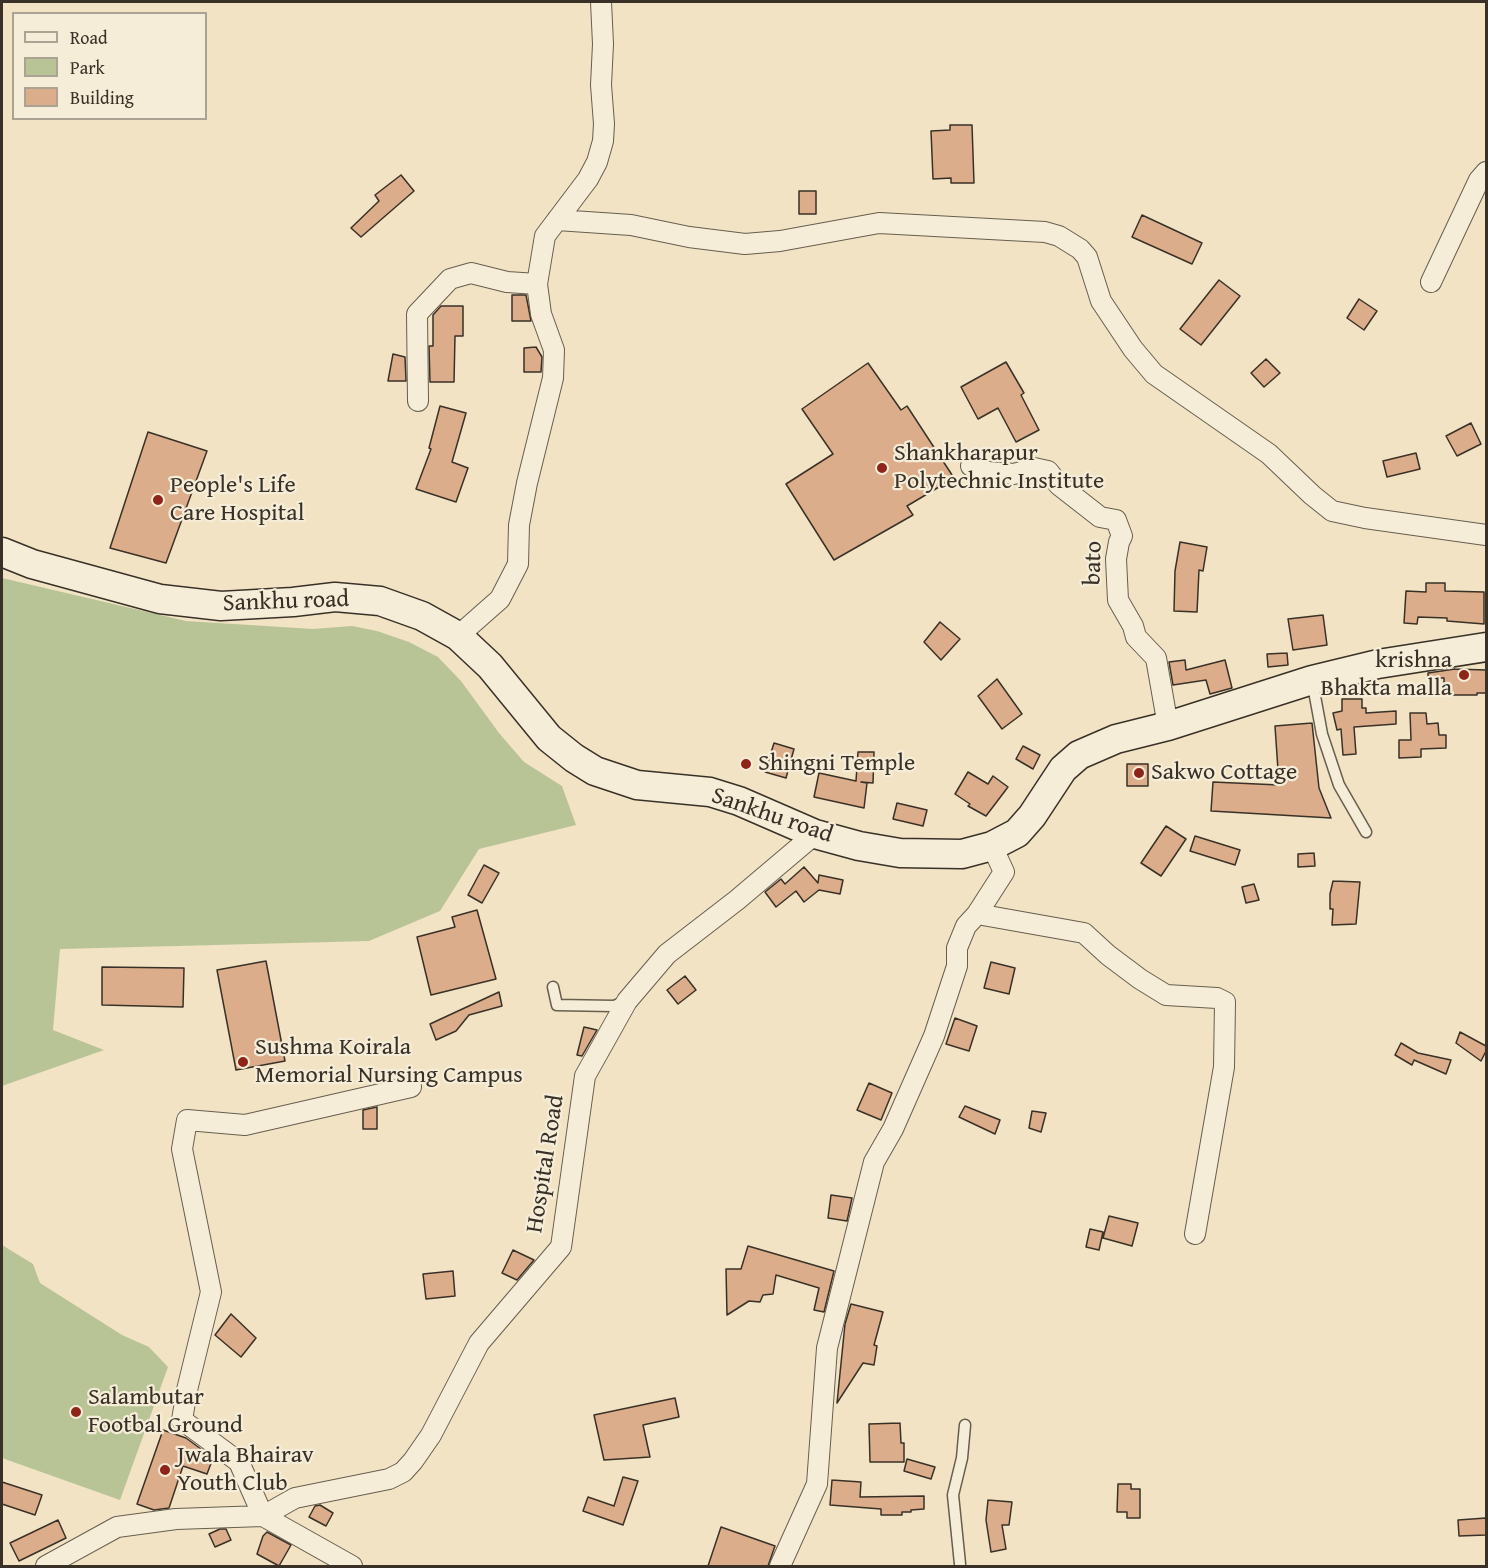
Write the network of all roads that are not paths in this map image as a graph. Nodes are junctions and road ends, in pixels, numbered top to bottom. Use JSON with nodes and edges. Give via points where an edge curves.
{"nodes":[{"id":1,"x":601,"y":2,"type":"edge"},
{"id":2,"x":1486,"y":172,"type":"edge"},
{"id":3,"x":557,"y":220,"type":"junction"},
{"id":4,"x":1431,"y":282,"type":"dead end"},
{"id":5,"x":537,"y":284,"type":"junction"},
{"id":6,"x":418,"y":401,"type":"dead end"},
{"id":7,"x":971,"y":466,"type":"dead end"},
{"id":8,"x":1486,"y":535,"type":"edge"},
{"id":9,"x":2,"y":552,"type":"edge"},
{"id":10,"x":458,"y":636,"type":"junction"},
{"id":11,"x":1486,"y":647,"type":"edge"},
{"id":12,"x":1312,"y":680,"type":"junction"},
{"id":13,"x":1168,"y":726,"type":"junction"},
{"id":14,"x":1366,"y":832,"type":"dead end"},
{"id":15,"x":815,"y":834,"type":"junction"},
{"id":16,"x":992,"y":846,"type":"junction"},
{"id":17,"x":977,"y":914,"type":"junction"},
{"id":18,"x":553,"y":987,"type":"dead end"},
{"id":19,"x":627,"y":1001,"type":"junction"},
{"id":20,"x":411,"y":1087,"type":"dead end"},
{"id":21,"x":1195,"y":1234,"type":"dead end"},
{"id":22,"x":966,"y":1425,"type":"dead end"},
{"id":23,"x":263,"y":1516,"type":"junction"},
{"id":24,"x":960,"y":1564,"type":"dead end"},
{"id":25,"x":46,"y":1566,"type":"edge"},
{"id":26,"x":352,"y":1566,"type":"edge"},
{"id":27,"x":780,"y":1566,"type":"edge"}],
"edges":[{"from":1,"to":3,"type":"street","via":[[603,141],[588,179]]},
{"from":2,"to":4,"type":"street"},
{"from":3,"to":5,"type":"street","via":[[546,236]]},
{"from":3,"to":8,"type":"street","via":[[631,225],[745,244],[879,223],[1059,236],[1087,257],[1101,301],[1154,374],[1269,454],[1332,511]]},
{"from":5,"to":6,"type":"street","via":[[471,273],[450,279],[417,314]]},
{"from":5,"to":10,"type":"street","via":[[541,314],[554,350],[553,378],[525,493],[518,564],[500,599]]},
{"from":7,"to":13,"type":"street","name":"bato","via":[[1014,474],[1034,468],[1048,471],[1059,485],[1100,517],[1116,520],[1122,536],[1116,559],[1118,600],[1136,637],[1156,658]]},
{"from":9,"to":10,"type":"main road","name":"Sankhu road","via":[[160,599],[221,606],[335,597],[380,601],[422,616]]},
{"from":10,"to":15,"type":"main road","name":"Sankhu road","via":[[490,666],[549,738],[595,771],[637,785],[710,792]]},
{"from":11,"to":12,"type":"main road","name":"Sankhu road","via":[[1378,664]]},
{"from":12,"to":13,"type":"main road","name":"Sankhu road"},
{"from":12,"to":14,"type":"lane","via":[[1322,734],[1339,785]]},
{"from":13,"to":16,"type":"main road","name":"Sankhu road","via":[[1116,739],[1079,755],[1063,769],[1017,833]]},
{"from":15,"to":16,"type":"main road","name":"Sankhu road","via":[[900,853],[962,854]]},
{"from":15,"to":19,"type":"street","name":"Hospital Road","via":[[667,954]]},
{"from":16,"to":17,"type":"street","via":[[1004,872]]},
{"from":17,"to":21,"type":"street","via":[[1084,933],[1108,955],[1166,995],[1226,1002],[1224,1067]]},
{"from":17,"to":27,"type":"street","via":[[966,926],[957,948],[957,966],[934,1036],[874,1162],[827,1348],[817,1484]]},
{"from":18,"to":19,"type":"lane","via":[[557,1005],[614,1006]]},
{"from":19,"to":23,"type":"street","name":"Hospital Road","via":[[585,1076],[561,1247],[479,1343],[431,1435],[413,1461],[389,1479],[295,1498]]},
{"from":20,"to":23,"type":"street","via":[[245,1125],[187,1120],[182,1149],[211,1292],[182,1420],[239,1462]]},
{"from":22,"to":24,"type":"lane","via":[[953,1495]]},
{"from":23,"to":25,"type":"street","via":[[176,1519],[117,1527]]},
{"from":23,"to":26,"type":"street"}]}
